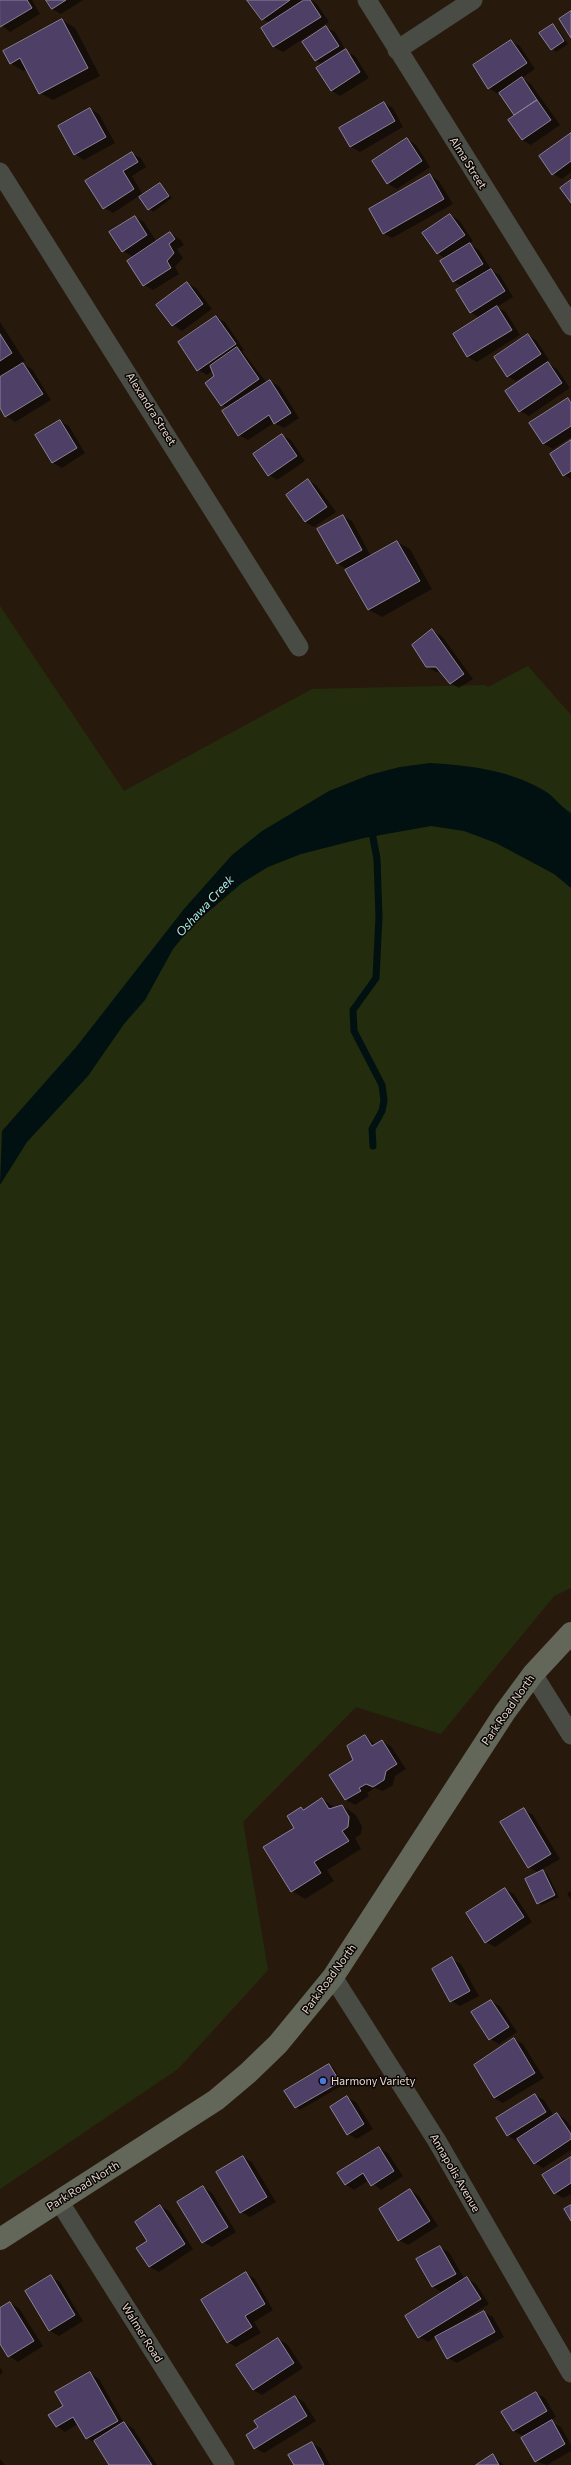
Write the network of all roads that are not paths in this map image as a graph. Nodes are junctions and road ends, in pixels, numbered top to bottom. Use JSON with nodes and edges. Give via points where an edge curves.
{"nodes":[{"id":1,"x":367,"y":0,"type":"edge"},
{"id":2,"x":473,"y":0,"type":"edge"},
{"id":3,"x":397,"y":50,"type":"junction"},
{"id":4,"x":0,"y":172,"type":"edge"},
{"id":5,"x":571,"y":326,"type":"edge"},
{"id":6,"x":299,"y":647,"type":"dead end"},
{"id":7,"x":571,"y":1633,"type":"edge"},
{"id":8,"x":533,"y":1674,"type":"junction"},
{"id":9,"x":571,"y":1735,"type":"edge"},
{"id":10,"x":333,"y":1977,"type":"junction"},
{"id":11,"x":59,"y":2201,"type":"junction"},
{"id":12,"x":0,"y":2239,"type":"edge"},
{"id":13,"x":571,"y":2373,"type":"edge"},
{"id":14,"x":225,"y":2465,"type":"edge"}],
"edges":[{"from":1,"to":3,"type":"street","name":"Alma Street"},
{"from":2,"to":3,"type":"street"},
{"from":3,"to":5,"type":"street","name":"Alma Street"},
{"from":4,"to":6,"type":"street","name":"Alexandra Street"},
{"from":7,"to":8,"type":"main road","name":"Park Road North"},
{"from":8,"to":9,"type":"street"},
{"from":8,"to":10,"type":"main road","name":"Park Road North","via":[[505,1712]]},
{"from":10,"to":11,"type":"main road","name":"Park Road North","via":[[278,2044],[237,2082],[181,2124]]},
{"from":10,"to":13,"type":"street","name":"Annapolis Avenue","via":[[437,2141]]},
{"from":11,"to":12,"type":"main road","name":"Park Road North"},
{"from":11,"to":14,"type":"street","name":"Walmer Road"}]}
